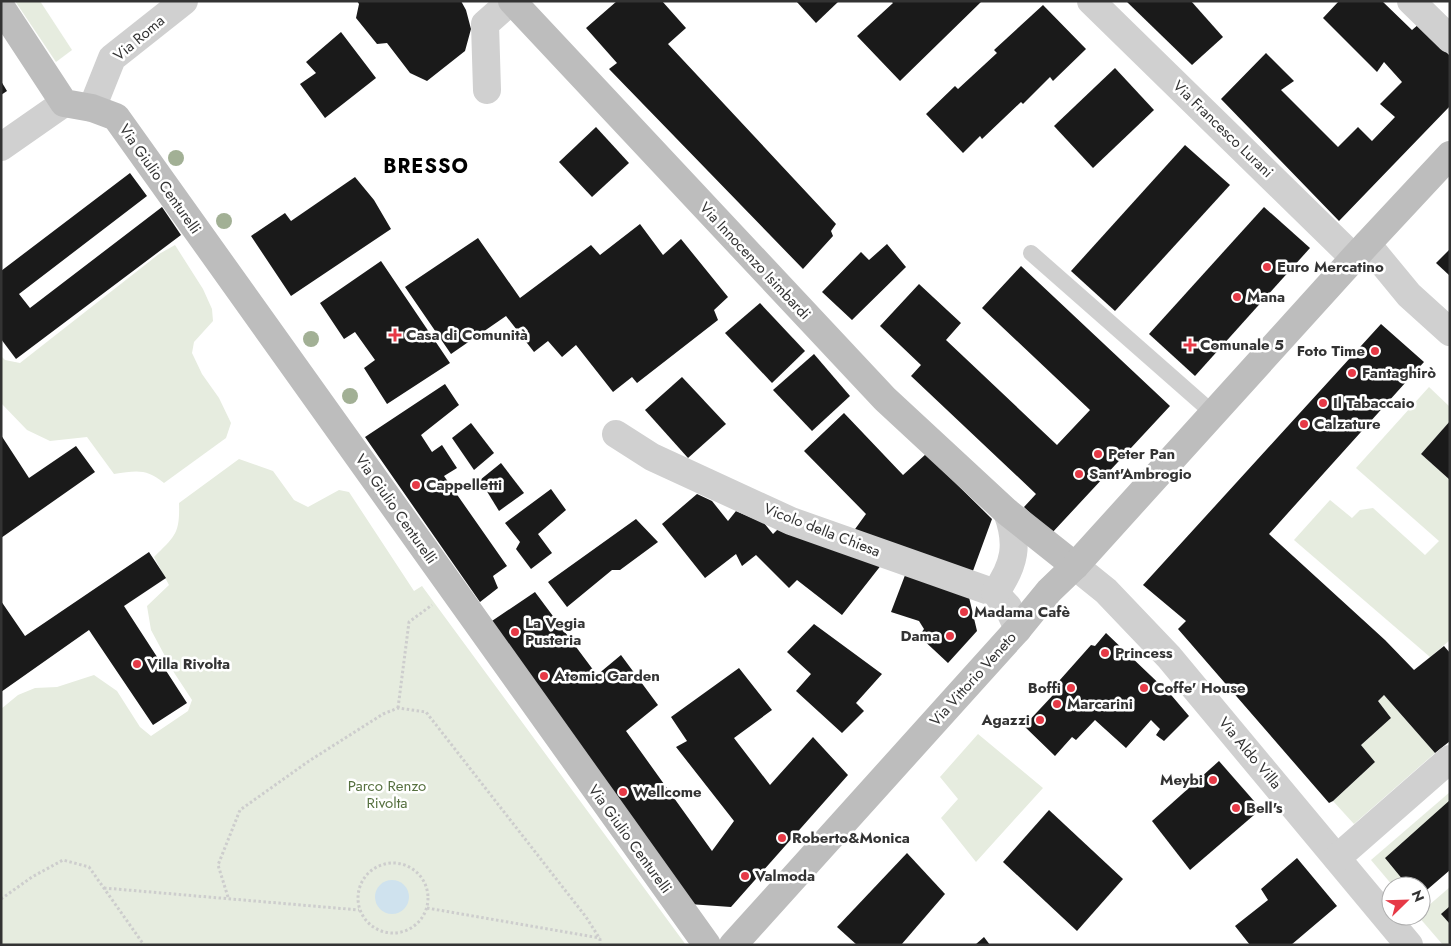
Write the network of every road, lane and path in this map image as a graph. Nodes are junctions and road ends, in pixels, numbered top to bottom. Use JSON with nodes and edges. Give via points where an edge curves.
{"nodes":[{"id":1,"x":184,"y":1,"type":"edge"},
{"id":2,"x":512,"y":1,"type":"edge"},
{"id":3,"x":1091,"y":1,"type":"edge"},
{"id":4,"x":1411,"y":1,"type":"edge"},
{"id":5,"x":1,"y":7,"type":"edge"},
{"id":6,"x":1450,"y":39,"type":"edge"},
{"id":7,"x":487,"y":90,"type":"dead end"},
{"id":8,"x":64,"y":103,"type":"junction"},
{"id":9,"x":92,"y":108,"type":"junction"},
{"id":10,"x":1,"y":147,"type":"edge"},
{"id":11,"x":1450,"y":155,"type":"edge"},
{"id":12,"x":1361,"y":251,"type":"junction"},
{"id":13,"x":1031,"y":253,"type":"dead end"},
{"id":14,"x":1450,"y":332,"type":"edge"},
{"id":15,"x":1214,"y":414,"type":"junction"},
{"id":16,"x":616,"y":434,"type":"dead end"},
{"id":17,"x":1008,"y":512,"type":"junction"},
{"id":18,"x":1075,"y":566,"type":"junction"},
{"id":19,"x":453,"y":590,"type":"junction"},
{"id":20,"x":995,"y":594,"type":"junction"},
{"id":21,"x":1018,"y":629,"type":"junction"},
{"id":22,"x":398,"y":708,"type":"junction"},
{"id":23,"x":1450,"y":758,"type":"edge"},
{"id":24,"x":1337,"y":858,"type":"junction"},
{"id":25,"x":104,"y":888,"type":"junction"},
{"id":26,"x":228,"y":897,"type":"junction"},
{"id":27,"x":1,"y":899,"type":"edge"},
{"id":28,"x":427,"y":908,"type":"junction"},
{"id":29,"x":359,"y":910,"type":"junction"},
{"id":30,"x":600,"y":939,"type":"junction"},
{"id":31,"x":144,"y":945,"type":"edge"},
{"id":32,"x":600,"y":945,"type":"edge"},
{"id":33,"x":707,"y":945,"type":"edge"},
{"id":34,"x":733,"y":945,"type":"edge"},
{"id":35,"x":1409,"y":945,"type":"edge"}],
"edges":[{"from":1,"to":9,"type":"street","name":"Via Roma","via":[[112,58]]},
{"from":2,"to":7,"type":"street","via":[[485,24]]},
{"from":2,"to":17,"type":"street","name":"Via Innocenzo Isimbardi","via":[[885,400]]},
{"from":3,"to":12,"type":"street","name":"Via Francesco Lurani"},
{"from":4,"to":6,"type":"street"},
{"from":5,"to":8,"type":"street"},
{"from":8,"to":9,"type":"street","name":"Via Giulio Centurelli"},
{"from":8,"to":10,"type":"street"},
{"from":9,"to":19,"type":"street","name":"Via Giulio Centurelli","via":[[116,117]]},
{"from":11,"to":12,"type":"street","name":"Via Vittorio Veneto"},
{"from":12,"to":14,"type":"street","name":"Via Francesco Lurani"},
{"from":12,"to":15,"type":"street","name":"Via Vittorio Veneto"},
{"from":13,"to":15,"type":"lane"},
{"from":15,"to":18,"type":"street","name":"Via Vittorio Veneto"},
{"from":16,"to":20,"type":"street","name":"Vicolo della Chiesa","via":[[652,458],[791,521]]},
{"from":17,"to":18,"type":"street","name":"Via Innocenzo Isimbardi"},
{"from":17,"to":20,"type":"street","via":[[1014,528],[1015,545],[1009,571]]},
{"from":18,"to":21,"type":"street","name":"Via Vittorio Veneto","via":[[1049,591]]},
{"from":18,"to":24,"type":"street","name":"Via Aldo Villa","via":[[1106,591],[1169,656]]},
{"from":19,"to":22,"type":"path","via":[[409,622]]},
{"from":19,"to":33,"type":"street","name":"Via Giulio Centurelli"},
{"from":20,"to":21,"type":"street","via":[[1008,607]]},
{"from":21,"to":34,"type":"street","name":"Via Vittorio Veneto"},
{"from":22,"to":26,"type":"path","via":[[383,714],[309,761],[240,810],[218,865]]},
{"from":22,"to":30,"type":"path","via":[[426,712],[586,916]]},
{"from":23,"to":24,"type":"street"},
{"from":24,"to":35,"type":"street","name":"Via Aldo Villa"},
{"from":25,"to":26,"type":"path"},
{"from":25,"to":27,"type":"path","via":[[89,867],[63,860]]},
{"from":25,"to":31,"type":"path"},
{"from":26,"to":29,"type":"path"},
{"from":28,"to":29,"type":"path","via":[[412,928],[392,934],[379,932],[364,920]]},
{"from":28,"to":29,"type":"path","via":[[427,890],[420,876],[405,865],[386,863],[374,868],[360,885],[357,896]]},
{"from":28,"to":30,"type":"path"},
{"from":30,"to":32,"type":"path"}]}
